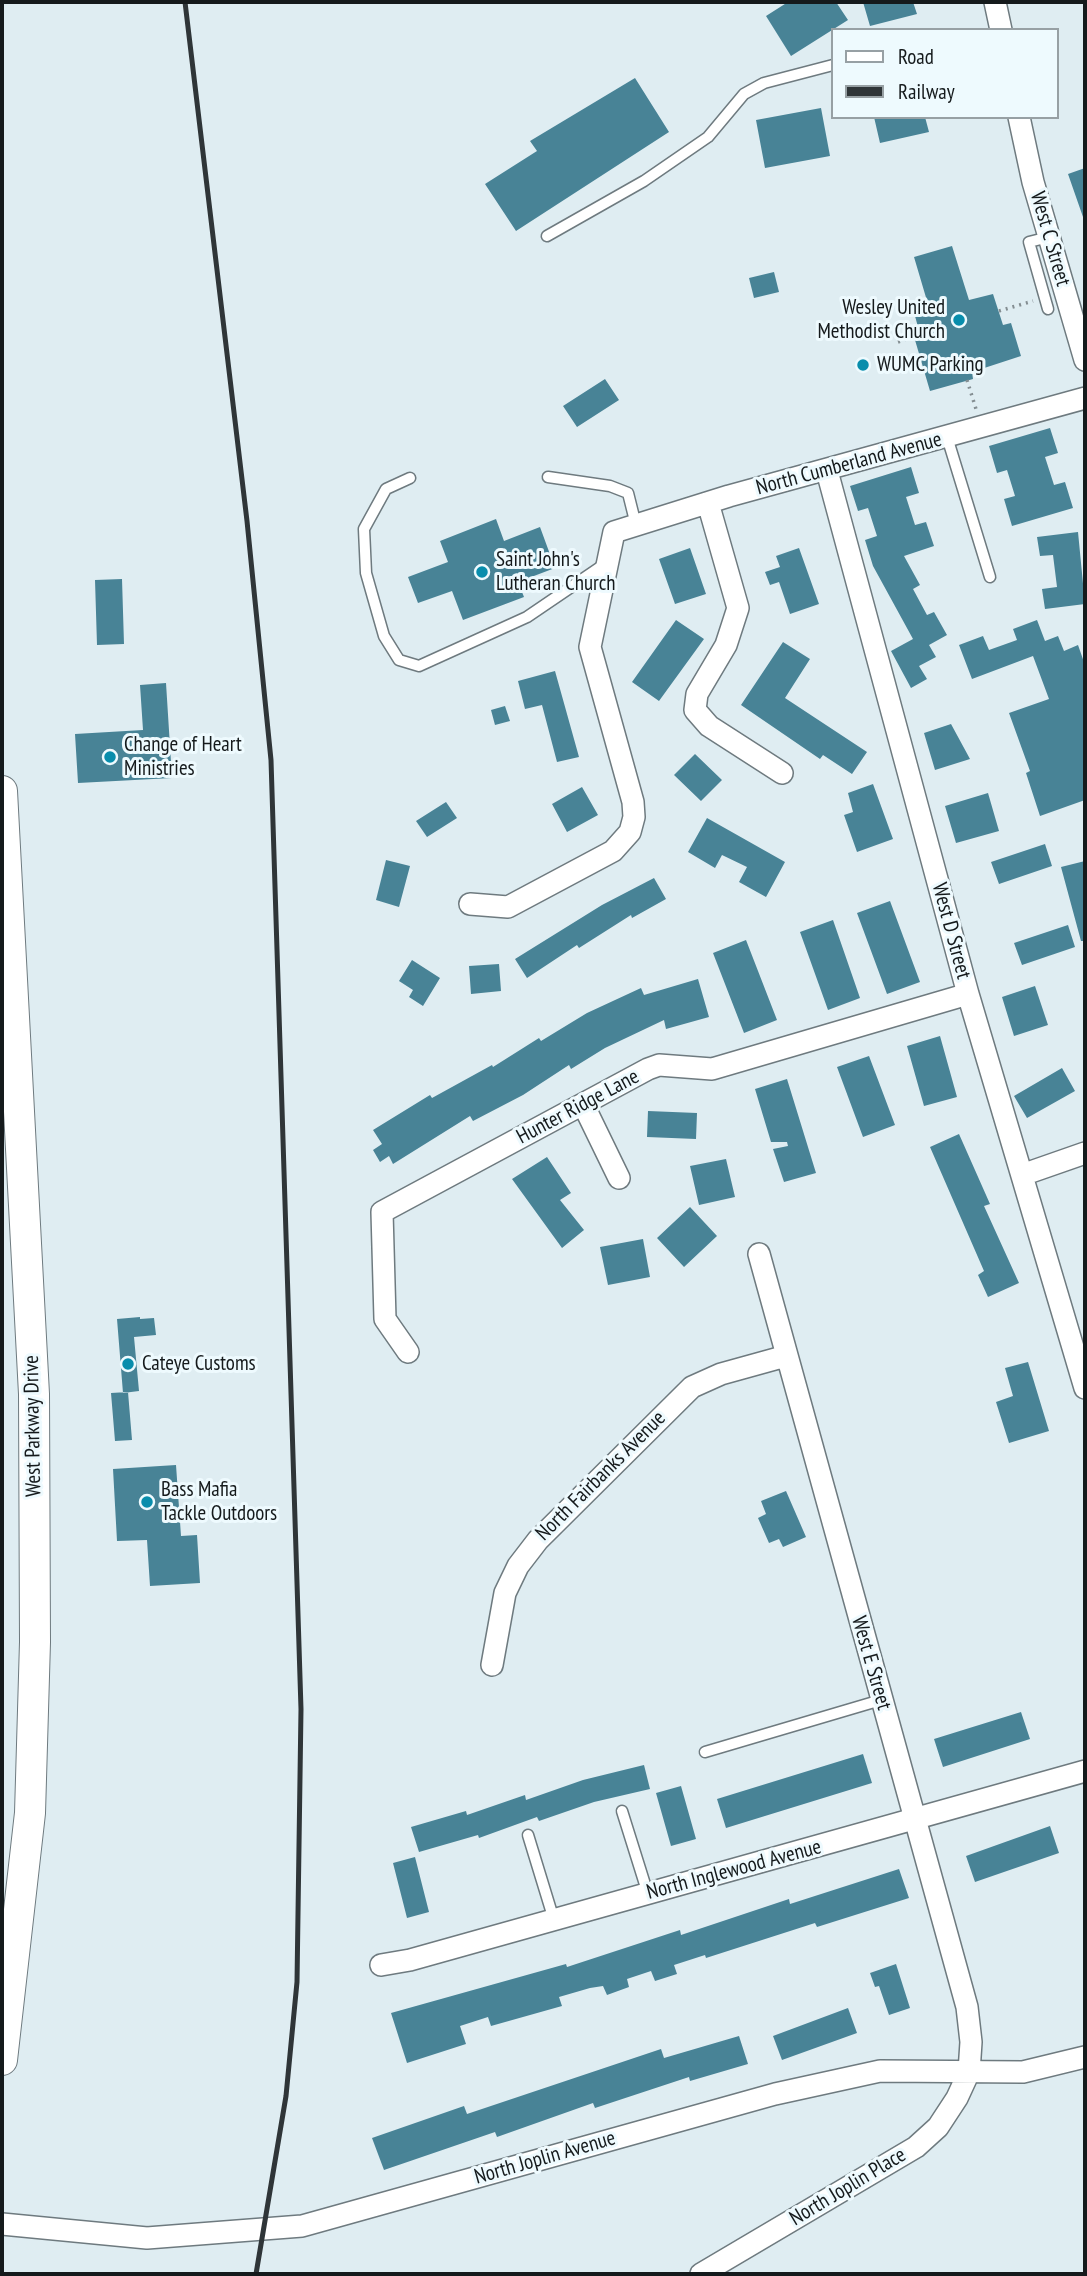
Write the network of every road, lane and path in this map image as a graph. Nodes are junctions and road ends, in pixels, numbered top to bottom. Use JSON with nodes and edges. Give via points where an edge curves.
{"nodes":[{"id":1,"x":995,"y":2,"type":"edge"},
{"id":2,"x":998,"y":28,"type":"edge"},
{"id":3,"x":832,"y":65,"type":"edge"},
{"id":4,"x":1020,"y":119,"type":"edge"},
{"id":5,"x":547,"y":236,"type":"dead end"},
{"id":6,"x":1049,"y":236,"type":"junction"},
{"id":7,"x":1045,"y":298,"type":"junction"},
{"id":8,"x":1048,"y":310,"type":"dead end"},
{"id":9,"x":999,"y":311,"type":"dead end"},
{"id":10,"x":920,"y":334,"type":"dead end"},
{"id":11,"x":898,"y":342,"type":"dead end"},
{"id":12,"x":1085,"y":360,"type":"edge"},
{"id":13,"x":967,"y":380,"type":"dead end"},
{"id":14,"x":1085,"y":398,"type":"edge"},
{"id":15,"x":981,"y":428,"type":"junction"},
{"id":16,"x":947,"y":437,"type":"junction"},
{"id":17,"x":827,"y":471,"type":"junction"},
{"id":18,"x":548,"y":477,"type":"dead end"},
{"id":19,"x":410,"y":478,"type":"dead end"},
{"id":20,"x":708,"y":503,"type":"junction"},
{"id":21,"x":636,"y":525,"type":"junction"},
{"id":22,"x":608,"y":562,"type":"junction"},
{"id":23,"x":990,"y":577,"type":"dead end"},
{"id":24,"x":782,"y":773,"type":"dead end"},
{"id":25,"x":2,"y":791,"type":"edge"},
{"id":26,"x":470,"y":904,"type":"dead end"},
{"id":27,"x":968,"y":994,"type":"junction"},
{"id":28,"x":583,"y":1104,"type":"junction"},
{"id":29,"x":1085,"y":1153,"type":"edge"},
{"id":30,"x":1022,"y":1175,"type":"junction"},
{"id":31,"x":619,"y":1178,"type":"dead end"},
{"id":32,"x":759,"y":1254,"type":"dead end"},
{"id":33,"x":408,"y":1352,"type":"dead end"},
{"id":34,"x":786,"y":1356,"type":"junction"},
{"id":35,"x":1085,"y":1388,"type":"edge"},
{"id":36,"x":492,"y":1665,"type":"dead end"},
{"id":37,"x":881,"y":1700,"type":"junction"},
{"id":38,"x":705,"y":1752,"type":"dead end"},
{"id":39,"x":1085,"y":1771,"type":"edge"},
{"id":40,"x":622,"y":1811,"type":"dead end"},
{"id":41,"x":914,"y":1820,"type":"junction"},
{"id":42,"x":528,"y":1836,"type":"dead end"},
{"id":43,"x":648,"y":1894,"type":"junction"},
{"id":44,"x":554,"y":1920,"type":"junction"},
{"id":45,"x":381,"y":1965,"type":"dead end"},
{"id":46,"x":1085,"y":2057,"type":"edge"},
{"id":47,"x":2,"y":2060,"type":"edge"},
{"id":48,"x":969,"y":2072,"type":"junction"},
{"id":49,"x":2,"y":2224,"type":"edge"},
{"id":50,"x":701,"y":2274,"type":"edge"}],
"edges":[{"from":1,"to":2,"type":"street"},
{"from":3,"to":5,"type":"lane","via":[[764,83],[744,94],[708,137],[644,181]]},
{"from":4,"to":6,"type":"street","name":"West C Street"},
{"from":6,"to":7,"type":"lane","via":[[1029,243]]},
{"from":6,"to":12,"type":"street","name":"West C Street"},
{"from":7,"to":8,"type":"lane"},
{"from":7,"to":9,"type":"path"},
{"from":10,"to":11,"type":"path"},
{"from":13,"to":15,"type":"path"},
{"from":14,"to":15,"type":"street","name":"North Cumberland Avenue"},
{"from":15,"to":16,"type":"street","name":"North Cumberland Avenue"},
{"from":16,"to":17,"type":"street","name":"North Cumberland Avenue"},
{"from":16,"to":23,"type":"lane"},
{"from":17,"to":20,"type":"street","name":"North Cumberland Avenue"},
{"from":17,"to":27,"type":"street","name":"West D Street"},
{"from":18,"to":21,"type":"lane","via":[[628,493]]},
{"from":19,"to":22,"type":"lane","via":[[386,489],[364,529],[366,573],[384,636],[399,660],[419,666],[527,617]]},
{"from":20,"to":21,"type":"street","name":"North Cumberland Avenue"},
{"from":20,"to":24,"type":"street","via":[[738,608],[726,645],[697,694],[695,710],[709,726]]},
{"from":21,"to":22,"type":"street","name":"North Cumberland Avenue","via":[[614,532]]},
{"from":22,"to":26,"type":"street","via":[[590,647],[633,802],[630,832],[613,850],[508,907]]},
{"from":25,"to":47,"type":"main road","name":"West Parkway Drive","via":[[34,1394],[35,1642],[30,1813]]},
{"from":27,"to":28,"type":"street","name":"Hunter Ridge Lane","via":[[712,1069],[659,1065]]},
{"from":27,"to":30,"type":"street","name":"West D Street"},
{"from":28,"to":31,"type":"street"},
{"from":28,"to":33,"type":"street","name":"Hunter Ridge Lane","via":[[382,1212],[385,1319]]},
{"from":29,"to":30,"type":"street"},
{"from":30,"to":35,"type":"street","name":"West D Street"},
{"from":32,"to":34,"type":"street","name":"West E Street"},
{"from":34,"to":36,"type":"street","name":"North Fairbanks Avenue","via":[[720,1374],[692,1387],[538,1540],[505,1593]]},
{"from":34,"to":37,"type":"street","name":"West E Street"},
{"from":37,"to":38,"type":"lane"},
{"from":37,"to":41,"type":"street","name":"West E Street"},
{"from":39,"to":41,"type":"street","name":"North Inglewood Avenue"},
{"from":40,"to":43,"type":"lane"},
{"from":41,"to":43,"type":"street","name":"North Inglewood Avenue"},
{"from":41,"to":48,"type":"street","name":"West E Street","via":[[967,2007]]},
{"from":42,"to":44,"type":"lane"},
{"from":43,"to":44,"type":"street","name":"North Inglewood Avenue"},
{"from":44,"to":45,"type":"street","name":"North Inglewood Avenue"},
{"from":46,"to":48,"type":"street","name":"North Joplin Avenue","via":[[1035,2071]]},
{"from":48,"to":49,"type":"street","name":"North Joplin Avenue","via":[[880,2071],[775,2094],[302,2226],[147,2238]]},
{"from":48,"to":50,"type":"street","name":"North Joplin Place","via":[[938,2127],[916,2147]]}]}
